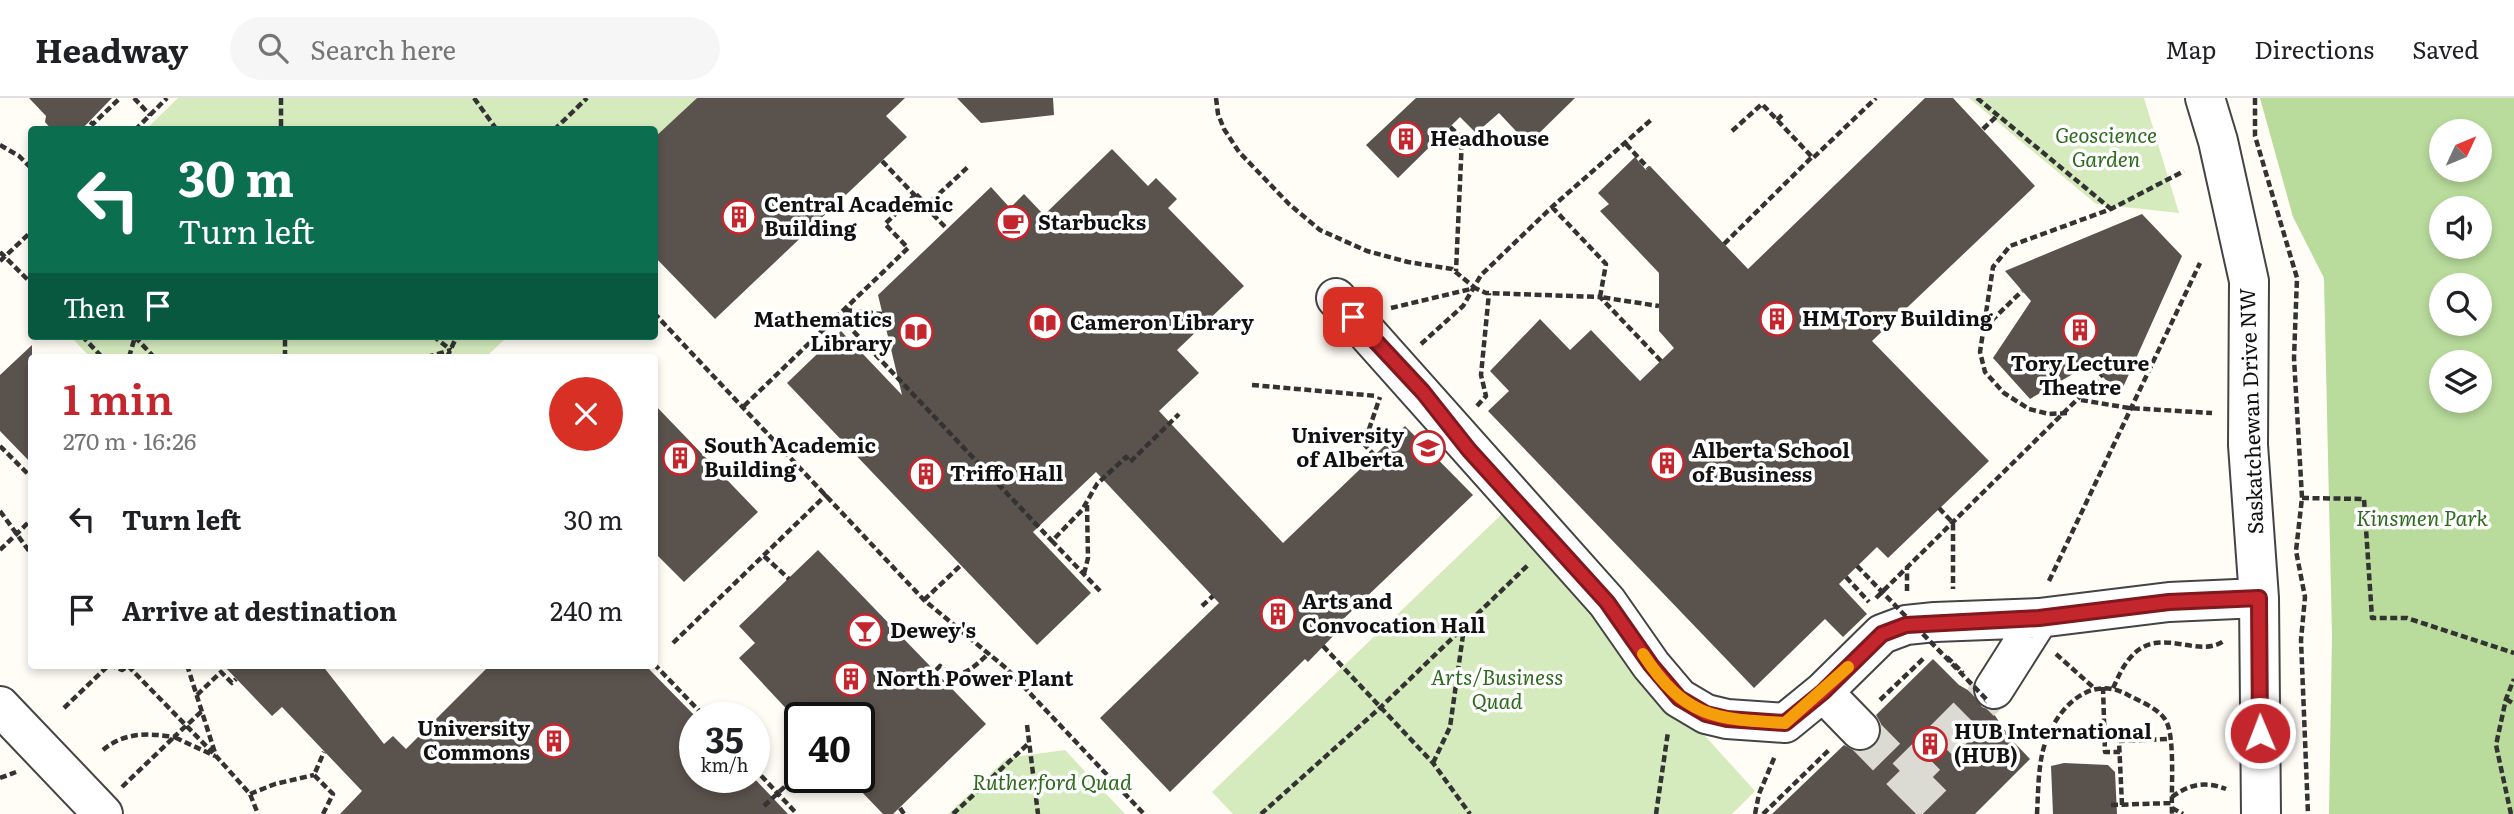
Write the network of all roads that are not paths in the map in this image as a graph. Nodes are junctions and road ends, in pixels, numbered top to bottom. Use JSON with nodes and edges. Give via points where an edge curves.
{"nodes":[{"id":1,"x":2205,"y":98,"type":"edge"},
{"id":2,"x":1345,"y":307,"type":"road end"},
{"id":3,"x":2259,"y":598,"type":"junction"},
{"id":4,"x":2044,"y":632,"type":"junction"},
{"id":5,"x":1823,"y":692,"type":"junction"},
{"id":6,"x":1984,"y":692,"type":"tunnel mouth"},
{"id":7,"x":0,"y":706,"type":"edge"},
{"id":8,"x":1856,"y":727,"type":"tunnel mouth"},
{"id":9,"x":109,"y":803,"type":"edge"},
{"id":10,"x":2248,"y":805,"type":"edge"}],
"edges":[{"from":1,"to":3,"type":"street","name":"Saskatchewan Drive NW","via":[[2249,281],[2248,445]]},
{"from":2,"to":5,"type":"street","via":[[1620,618],[1679,698],[1706,714],[1727,719],[1785,723]]},
{"from":3,"to":4,"type":"street","via":[[2169,602]]},
{"from":3,"to":10,"type":"street","name":"Saskatchewan Drive NW"},
{"from":4,"to":5,"type":"street","via":[[1935,622],[1895,628],[1882,634]]},
{"from":4,"to":6,"type":"street"},
{"from":5,"to":8,"type":"street"},
{"from":7,"to":9,"type":"street"}]}
